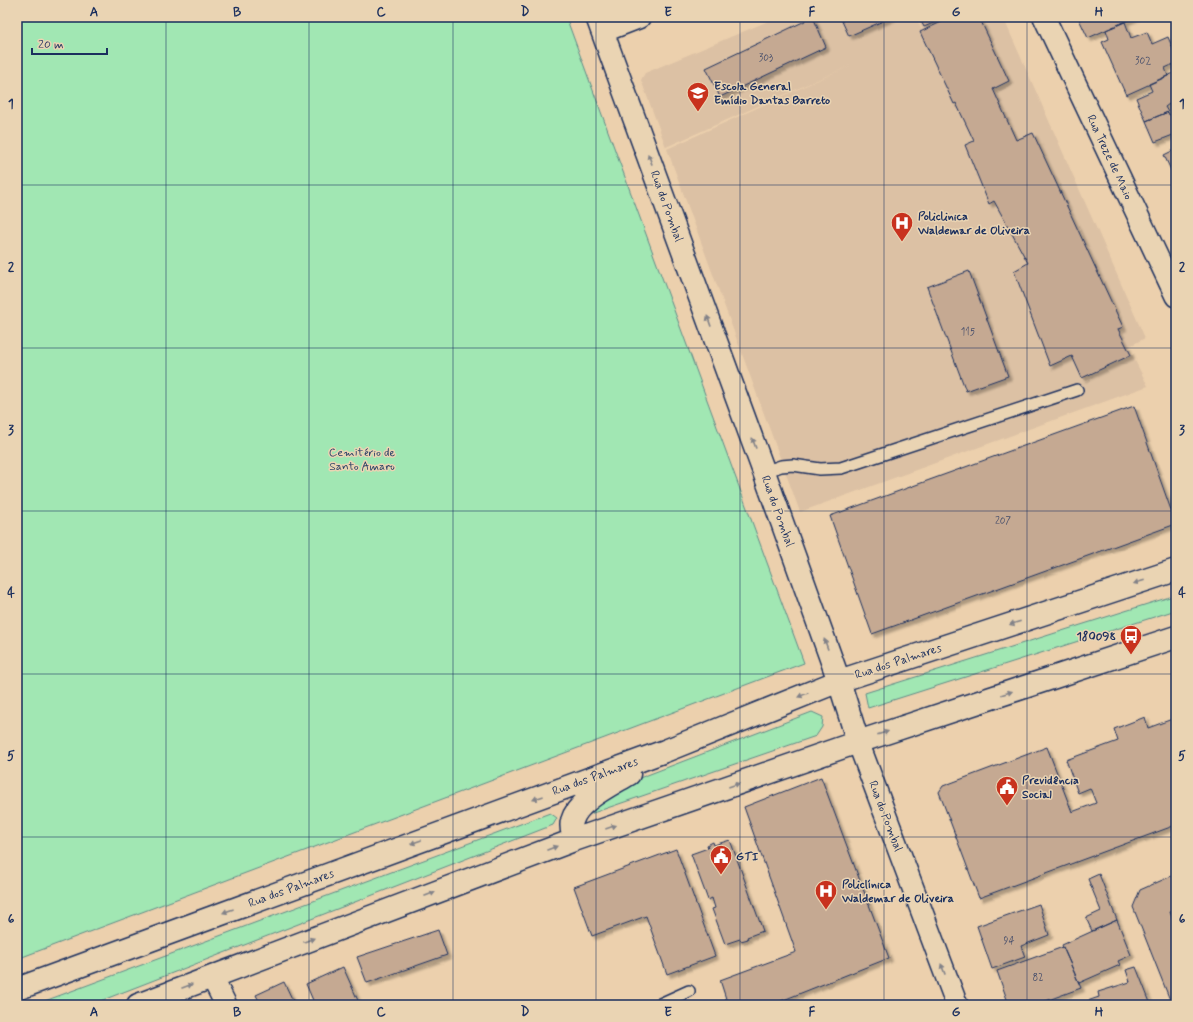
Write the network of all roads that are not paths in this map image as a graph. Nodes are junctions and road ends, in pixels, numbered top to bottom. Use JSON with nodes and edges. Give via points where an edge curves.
{"nodes":[{"id":1,"x":639,"y":17,"type":"edge"},
{"id":2,"x":1044,"y":17,"type":"edge"},
{"id":3,"x":600,"y":24,"type":"edge"},
{"id":4,"x":1176,"y":296,"type":"edge"},
{"id":5,"x":1077,"y":390,"type":"dead end"},
{"id":6,"x":764,"y":472,"type":"junction"},
{"id":7,"x":1176,"y":570,"type":"edge"},
{"id":8,"x":1176,"y":637,"type":"edge"},
{"id":9,"x":839,"y":681,"type":"junction"},
{"id":10,"x":858,"y":742,"type":"junction"},
{"id":11,"x":665,"y":751,"type":"junction"},
{"id":12,"x":574,"y":840,"type":"junction"},
{"id":13,"x":212,"y":977,"type":"junction"},
{"id":14,"x":17,"y":989,"type":"edge"},
{"id":15,"x":689,"y":991,"type":"dead end"},
{"id":16,"x":138,"y":1005,"type":"edge"},
{"id":17,"x":226,"y":1005,"type":"edge"},
{"id":18,"x":658,"y":1005,"type":"edge"},
{"id":19,"x":957,"y":1005,"type":"edge"}],
"edges":[{"from":1,"to":3,"type":"main road"},
{"from":2,"to":4,"type":"street","name":"Rua Treze de Maio"},
{"from":6,"to":3,"type":"main road","name":"Rua do Pombal","one_way":true},
{"from":5,"to":6,"type":"lane","via":[[841,468],[820,470],[793,465]]},
{"from":9,"to":6,"type":"main road","name":"Rua do Pombal","one_way":true},
{"from":7,"to":9,"type":"main road","name":"Rua dos Palmares","one_way":true},
{"from":10,"to":8,"type":"main road","one_way":true},
{"from":9,"to":10,"type":"main road","name":"Rua do Pombal"},
{"from":9,"to":11,"type":"main road","name":"Rua dos Palmares","one_way":true},
{"from":12,"to":10,"type":"main road","one_way":true},
{"from":19,"to":10,"type":"street","name":"Rua do Pombal","one_way":true},
{"from":11,"to":12,"type":"main road","via":[[584,803],[571,823]]},
{"from":11,"to":14,"type":"main road","name":"Rua dos Palmares","one_way":true},
{"from":13,"to":12,"type":"main road","one_way":true},
{"from":16,"to":13,"type":"main road","one_way":true},
{"from":13,"to":17,"type":"street"},
{"from":15,"to":18,"type":"lane"}]}
